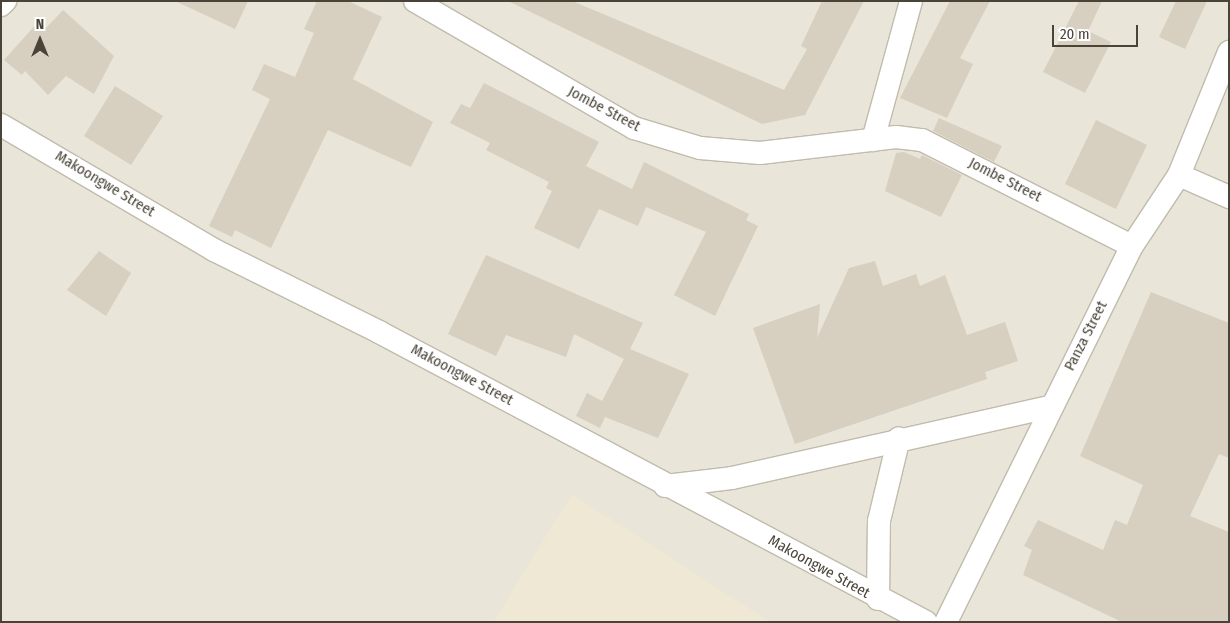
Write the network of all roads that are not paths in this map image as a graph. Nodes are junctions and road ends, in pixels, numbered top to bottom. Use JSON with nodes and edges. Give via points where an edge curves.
{"nodes":[{"id":1,"x":4,"y":1,"type":"edge"},
{"id":2,"x":415,"y":1,"type":"edge"},
{"id":3,"x":911,"y":1,"type":"edge"},
{"id":4,"x":1,"y":5,"type":"edge"},
{"id":5,"x":439,"y":7,"type":"edge"},
{"id":6,"x":1229,"y":52,"type":"edge"},
{"id":7,"x":1,"y":124,"type":"edge"},
{"id":8,"x":873,"y":140,"type":"junction"},
{"id":9,"x":1179,"y":175,"type":"junction"},
{"id":10,"x":1229,"y":197,"type":"edge"},
{"id":11,"x":1132,"y":246,"type":"junction"},
{"id":12,"x":1049,"y":407,"type":"junction"},
{"id":13,"x":899,"y":438,"type":"junction"},
{"id":14,"x":665,"y":486,"type":"junction"},
{"id":15,"x":878,"y":599,"type":"junction"},
{"id":16,"x":926,"y":622,"type":"edge"},
{"id":17,"x":946,"y":622,"type":"edge"}],
"edges":[{"from":1,"to":4,"type":"street"},
{"from":2,"to":5,"type":"street","name":"Jombe Street"},
{"from":3,"to":8,"type":"street"},
{"from":5,"to":8,"type":"street","name":"Jombe Street","via":[[634,128],[700,148],[760,153]]},
{"from":6,"to":9,"type":"street","name":"Panza Street"},
{"from":7,"to":14,"type":"street","name":"Makoongwe Street","via":[[214,250],[379,332]]},
{"from":8,"to":11,"type":"street","name":"Jombe Street","via":[[922,140]]},
{"from":9,"to":10,"type":"street"},
{"from":9,"to":11,"type":"street","name":"Panza Street"},
{"from":11,"to":12,"type":"street","name":"Panza Street"},
{"from":12,"to":13,"type":"street"},
{"from":12,"to":17,"type":"street","name":"Panza Street"},
{"from":13,"to":14,"type":"street","via":[[732,478]]},
{"from":13,"to":15,"type":"street","via":[[879,522]]},
{"from":14,"to":15,"type":"street","name":"Makoongwe Street"},
{"from":15,"to":16,"type":"street","name":"Makoongwe Street"}]}
